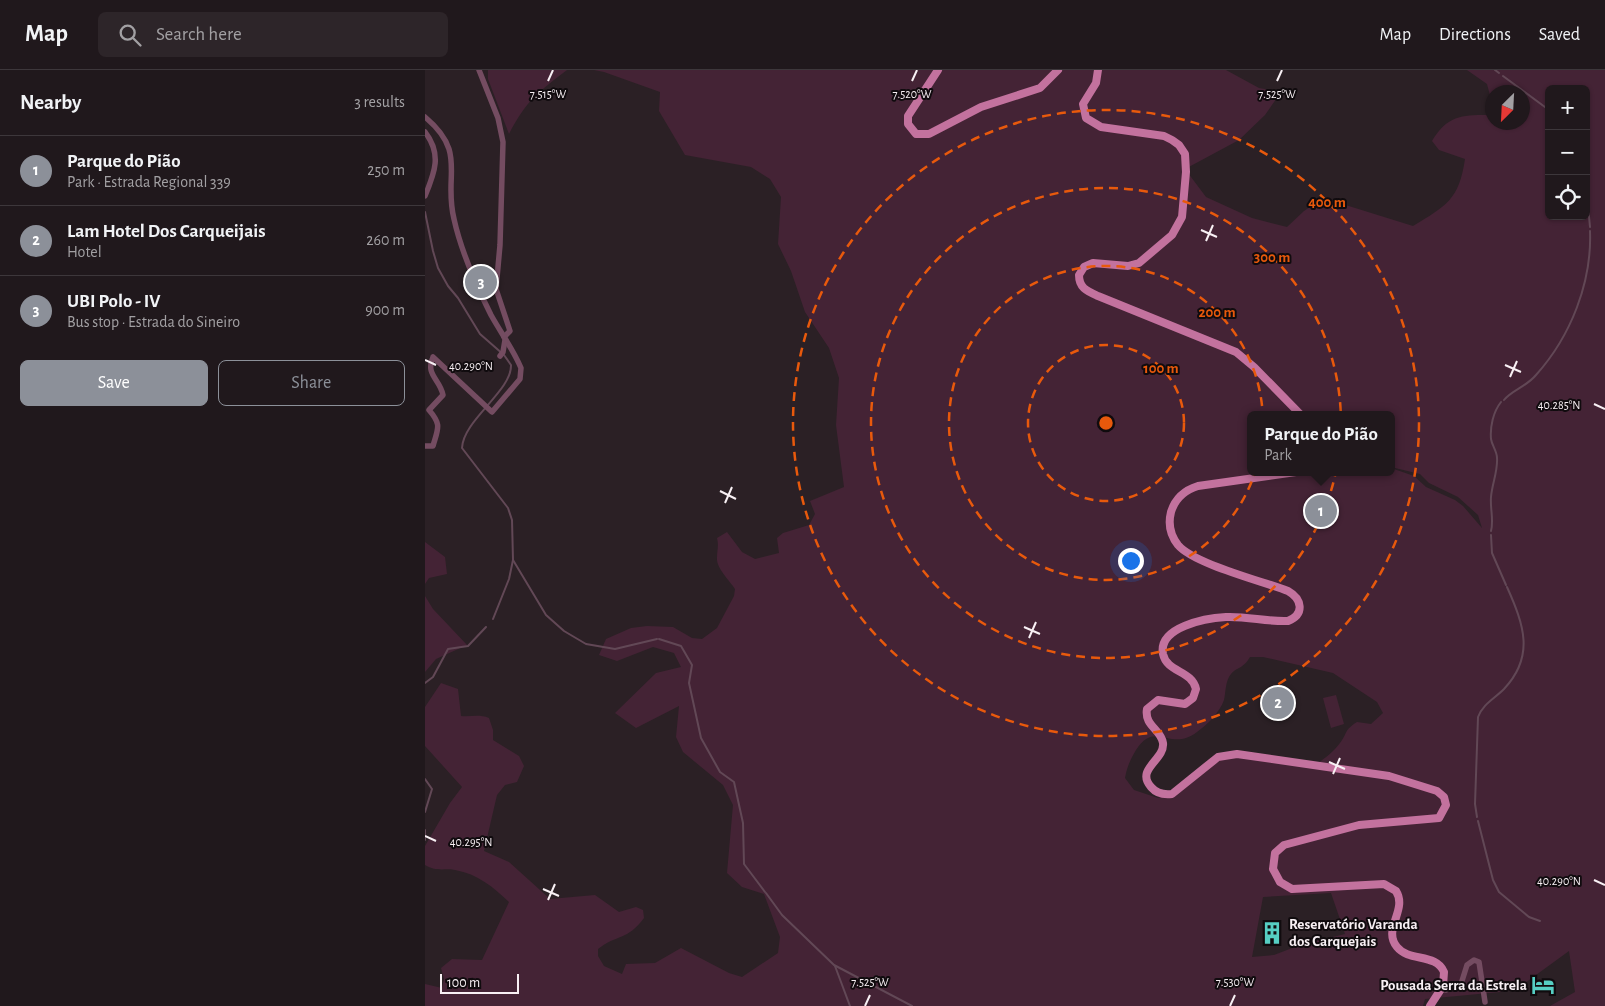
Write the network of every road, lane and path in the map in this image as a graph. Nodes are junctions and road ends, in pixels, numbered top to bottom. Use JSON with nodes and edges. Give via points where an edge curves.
{"nodes":[{"id":1,"x":479,"y":70,"type":"edge"},
{"id":2,"x":937,"y":70,"type":"edge"},
{"id":3,"x":1058,"y":70,"type":"edge"},
{"id":4,"x":1098,"y":70,"type":"edge"},
{"id":5,"x":425,"y":118,"type":"edge"},
{"id":6,"x":425,"y":132,"type":"edge"},
{"id":7,"x":425,"y":196,"type":"edge"},
{"id":8,"x":505,"y":338,"type":"junction"},
{"id":9,"x":501,"y":354,"type":"dead end"},
{"id":10,"x":1297,"y":411,"type":"edge"},
{"id":11,"x":425,"y":446,"type":"edge"},
{"id":12,"x":1268,"y":476,"type":"edge"},
{"id":13,"x":1440,"y":989,"type":"junction"},
{"id":14,"x":1485,"y":1002,"type":"dead end"},
{"id":15,"x":1430,"y":1006,"type":"edge"}],
"edges":[{"from":1,"to":8,"type":"street","via":[[498,118],[503,142],[500,245],[495,284],[510,331]]},
{"from":2,"to":3,"type":"main road","via":[[908,116],[910,128],[917,134],[929,134],[981,107],[1040,88]]},
{"from":4,"to":10,"type":"main road","via":[[1096,83],[1083,104],[1086,118],[1101,127],[1164,136],[1179,145],[1186,161],[1183,210],[1176,230],[1143,260],[1128,266],[1093,263],[1081,270],[1080,284],[1098,296],[1236,352]]},
{"from":5,"to":8,"type":"street","via":[[436,127],[453,157],[453,218],[476,283]]},
{"from":6,"to":7,"type":"street","via":[[436,152],[437,163]]},
{"from":8,"to":9,"type":"street"},
{"from":8,"to":11,"type":"street","via":[[521,368],[520,379],[492,412],[433,357],[428,368],[430,376],[443,395],[429,410],[438,420],[438,425],[433,446]]},
{"from":12,"to":13,"type":"main road","via":[[1198,486],[1185,492],[1170,516],[1171,531],[1183,549],[1213,564],[1288,591],[1298,598],[1301,608],[1288,621],[1219,618],[1169,634],[1163,644],[1164,658],[1168,665],[1191,677],[1196,689],[1193,698],[1185,704],[1161,700],[1149,706],[1147,720],[1163,745],[1161,753],[1148,768],[1147,780],[1159,793],[1173,794],[1218,757],[1237,754],[1389,776],[1437,791],[1444,797],[1446,805],[1439,818],[1371,823],[1290,842],[1275,853],[1272,865],[1280,882],[1292,889],[1375,884],[1393,888],[1400,900],[1392,930],[1396,945],[1403,952],[1441,966],[1445,975]]},
{"from":13,"to":14,"type":"street","via":[[1461,984],[1467,966],[1473,960],[1479,962]]},
{"from":13,"to":15,"type":"main road"}]}
